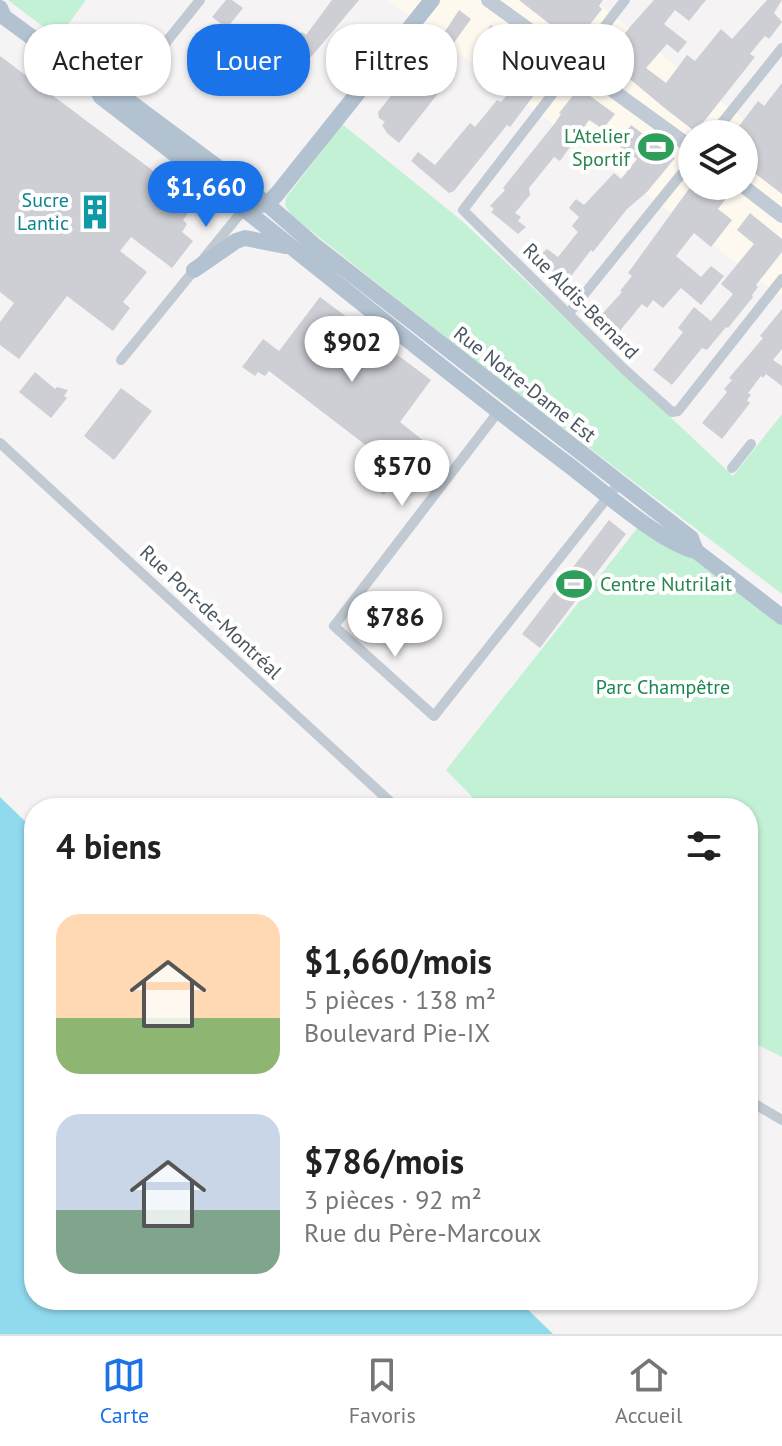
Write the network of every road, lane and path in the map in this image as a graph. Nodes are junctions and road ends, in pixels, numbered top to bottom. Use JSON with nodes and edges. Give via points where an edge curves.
{"nodes":[{"id":1,"x":200,"y":0,"type":"edge"},
{"id":2,"x":418,"y":0,"type":"edge"},
{"id":3,"x":432,"y":0,"type":"edge"},
{"id":4,"x":488,"y":0,"type":"edge"},
{"id":5,"x":625,"y":0,"type":"edge"},
{"id":6,"x":1,"y":14,"type":"edge"},
{"id":7,"x":521,"y":24,"type":"edge"},
{"id":8,"x":606,"y":24,"type":"edge"},
{"id":9,"x":24,"y":31,"type":"edge"},
{"id":10,"x":782,"y":48,"type":"edge"},
{"id":11,"x":100,"y":96,"type":"edge"},
{"id":12,"x":549,"y":96,"type":"edge"},
{"id":13,"x":620,"y":96,"type":"edge"},
{"id":14,"x":122,"y":97,"type":"joint"},
{"id":15,"x":724,"y":120,"type":"edge"},
{"id":16,"x":678,"y":138,"type":"edge"},
{"id":17,"x":678,"y":178,"type":"edge"},
{"id":18,"x":758,"y":198,"type":"edge"},
{"id":19,"x":264,"y":202,"type":"junction"},
{"id":20,"x":244,"y":209,"type":"junction"},
{"id":21,"x":782,"y":216,"type":"edge"},
{"id":22,"x":293,"y":248,"type":"junction"},
{"id":23,"x":194,"y":270,"type":"junction"},
{"id":24,"x":782,"y":279,"type":"edge"},
{"id":25,"x":569,"y":313,"type":"junction"},
{"id":26,"x":121,"y":360,"type":"dead end"},
{"id":27,"x":498,"y":412,"type":"junction"},
{"id":28,"x":0,"y":443,"type":"edge"},
{"id":29,"x":751,"y":444,"type":"dead end"},
{"id":30,"x":732,"y":468,"type":"dead end"},
{"id":31,"x":614,"y":489,"type":"junction"},
{"id":32,"x":782,"y":617,"type":"edge"},
{"id":33,"x":386,"y":798,"type":"edge"},
{"id":34,"x":758,"y":1106,"type":"edge"},
{"id":35,"x":782,"y":1120,"type":"edge"}],
"edges":[{"from":1,"to":14,"type":"street"},
{"from":2,"to":19,"type":"main road"},
{"from":3,"to":19,"type":"main road"},
{"from":4,"to":7,"type":"street"},
{"from":5,"to":8,"type":"street"},
{"from":6,"to":9,"type":"main road","name":"Rue Notre-Dame Est"},
{"from":10,"to":15,"type":"street"},
{"from":11,"to":20,"type":"main road","name":"Rue Notre-Dame Est"},
{"from":12,"to":25,"type":"street","name":"Rue Aldis-Bernard","via":[[462,208]]},
{"from":13,"to":16,"type":"street"},
{"from":14,"to":19,"type":"main road","name":"Rue Notre-Dame Est"},
{"from":17,"to":25,"type":"street"},
{"from":18,"to":21,"type":"street"},
{"from":19,"to":20,"type":"main road"},
{"from":19,"to":31,"type":"main road","name":"Rue Notre-Dame Est"},
{"from":20,"to":22,"type":"main road","name":"Rue Notre-Dame Est"},
{"from":20,"to":23,"type":"street"},
{"from":22,"to":23,"type":"main road","via":[[245,238]]},
{"from":22,"to":27,"type":"main road","name":"Rue Notre-Dame Est"},
{"from":23,"to":26,"type":"street"},
{"from":24,"to":25,"type":"street","name":"Rue Aldis-Bernard","via":[[672,412]]},
{"from":27,"to":31,"type":"main road","name":"Rue Notre-Dame Est"},
{"from":27,"to":31,"type":"street","via":[[334,626],[434,716]]},
{"from":28,"to":33,"type":"street","name":"Rue Port-de-Montréal"},
{"from":29,"to":30,"type":"street"},
{"from":31,"to":32,"type":"main road","name":"Rue Notre-Dame Est","via":[[691,538],[696,551]]},
{"from":34,"to":35,"type":"street"}]}
